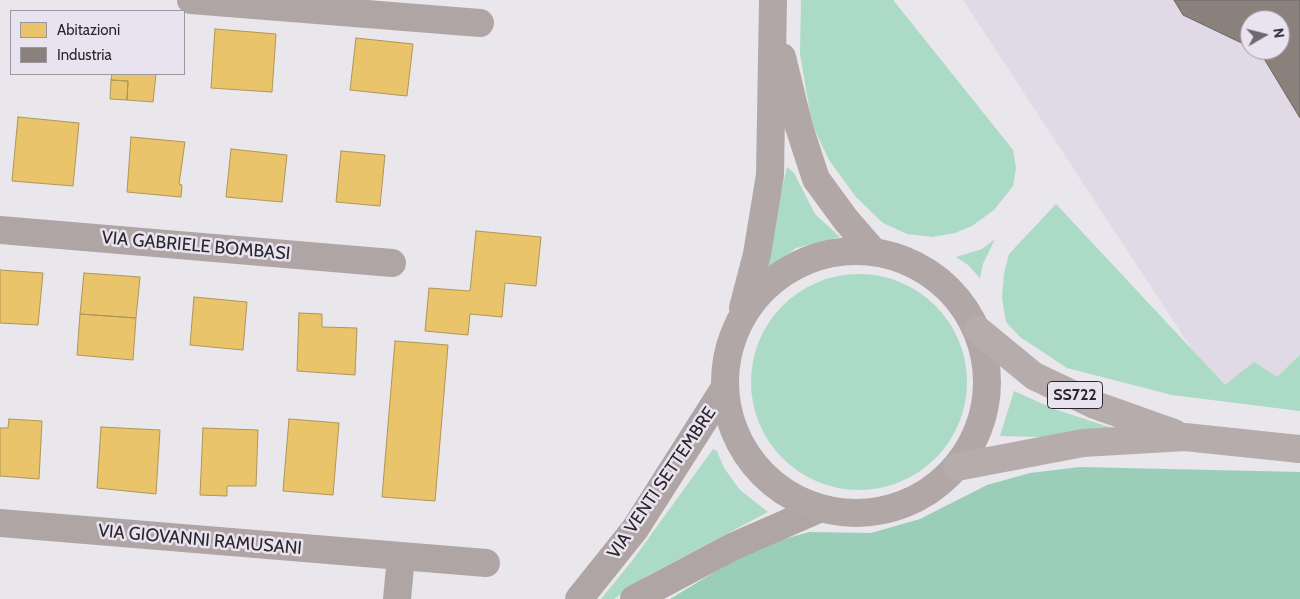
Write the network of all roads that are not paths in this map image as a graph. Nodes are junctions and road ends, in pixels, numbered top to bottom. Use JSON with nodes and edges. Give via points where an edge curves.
{"nodes":[{"id":1,"x":191,"y":0,"type":"edge"},
{"id":2,"x":773,"y":8,"type":"edge"},
{"id":3,"x":480,"y":23,"type":"dead end"},
{"id":4,"x":0,"y":230,"type":"edge"},
{"id":5,"x":872,"y":250,"type":"junction"},
{"id":6,"x":392,"y":263,"type":"dead end"},
{"id":7,"x":739,"y":320,"type":"junction"},
{"id":8,"x":978,"y":330,"type":"junction"},
{"id":9,"x":724,"y":389,"type":"junction"},
{"id":10,"x":1185,"y":437,"type":"junction"},
{"id":11,"x":1300,"y":449,"type":"edge"},
{"id":12,"x":957,"y":467,"type":"junction"},
{"id":13,"x":819,"y":509,"type":"junction"},
{"id":14,"x":0,"y":523,"type":"edge"},
{"id":15,"x":400,"y":557,"type":"junction"},
{"id":16,"x":486,"y":563,"type":"dead end"},
{"id":17,"x":397,"y":599,"type":"edge"},
{"id":18,"x":579,"y":599,"type":"edge"},
{"id":19,"x":634,"y":599,"type":"edge"}],
"edges":[{"from":1,"to":3,"type":"street"},
{"from":2,"to":5,"type":"main road","via":[[799,127],[816,179]]},
{"from":2,"to":7,"type":"main road","via":[[770,175],[757,254]]},
{"from":4,"to":6,"type":"street","name":"VIA GABRIELE BOMBASI"},
{"from":5,"to":7,"type":"main road","via":[[833,252],[794,264],[763,288]]},
{"from":5,"to":8,"type":"main road","via":[[907,259],[933,274],[956,295]]},
{"from":7,"to":9,"type":"main road","via":[[727,354]]},
{"from":8,"to":10,"type":"highway","number":"SS722","via":[[1034,376],[1095,405]]},
{"from":8,"to":12,"type":"main road","via":[[987,365],[987,402],[976,436]]},
{"from":9,"to":13,"type":"main road","via":[[733,428],[753,464],[782,491]]},
{"from":9,"to":18,"type":"main road","name":"VIA VENTI SETTEMBRE","via":[[635,529]]},
{"from":10,"to":11,"type":"highway","number":"SS722"},
{"from":10,"to":12,"type":"highway","number":"SS722","via":[[1084,444]]},
{"from":12,"to":13,"type":"main road","via":[[929,492],[894,509],[856,514]]},
{"from":13,"to":19,"type":"main road","via":[[732,547]]},
{"from":14,"to":15,"type":"street","name":"VIA GIOVANNI RAMUSANI"},
{"from":15,"to":16,"type":"street","name":"VIA GIOVANNI RAMUSANI"},
{"from":15,"to":17,"type":"street"}]}
